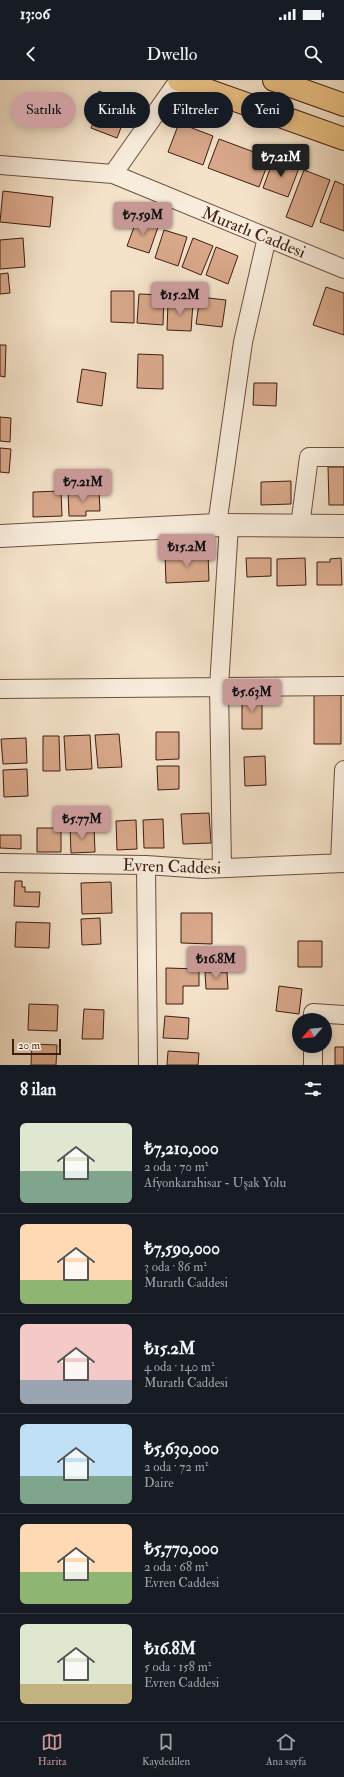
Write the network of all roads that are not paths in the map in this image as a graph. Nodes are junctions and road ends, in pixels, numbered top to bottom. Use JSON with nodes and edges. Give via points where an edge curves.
{"nodes":[{"id":1,"x":179,"y":80,"type":"edge"},
{"id":2,"x":274,"y":80,"type":"edge"},
{"id":3,"x":344,"y":105,"type":"edge"},
{"id":4,"x":344,"y":139,"type":"edge"},
{"id":5,"x":0,"y":165,"type":"edge"},
{"id":6,"x":113,"y":174,"type":"junction"},
{"id":7,"x":267,"y":237,"type":"junction"},
{"id":8,"x":344,"y":269,"type":"edge"},
{"id":9,"x":344,"y":457,"type":"edge"},
{"id":10,"x":223,"y":525,"type":"junction"},
{"id":11,"x":300,"y":526,"type":"junction"},
{"id":12,"x":344,"y":526,"type":"edge"},
{"id":13,"x":0,"y":536,"type":"edge"},
{"id":14,"x":344,"y":686,"type":"edge"},
{"id":15,"x":219,"y":687,"type":"junction"},
{"id":16,"x":0,"y":689,"type":"edge"},
{"id":17,"x":344,"y":770,"type":"edge"},
{"id":18,"x":0,"y":863,"type":"edge"},
{"id":19,"x":342,"y":863,"type":"edge"},
{"id":20,"x":146,"y":865,"type":"junction"},
{"id":21,"x":222,"y":868,"type":"junction"},
{"id":22,"x":332,"y":1014,"type":"edge"},
{"id":23,"x":344,"y":1015,"type":"edge"},
{"id":24,"x":313,"y":1053,"type":"edge"},
{"id":25,"x":148,"y":1065,"type":"edge"},
{"id":26,"x":313,"y":1065,"type":"edge"}],
"edges":[{"from":1,"to":4,"type":"highway"},
{"from":1,"to":6,"type":"street"},
{"from":2,"to":3,"type":"highway"},
{"from":5,"to":6,"type":"street","name":"Muratlı Caddesi"},
{"from":6,"to":7,"type":"street","name":"Muratlı Caddesi"},
{"from":7,"to":8,"type":"street","name":"Muratlı Caddesi"},
{"from":7,"to":10,"type":"street","via":[[244,342]]},
{"from":9,"to":11,"type":"street","via":[[309,456]]},
{"from":10,"to":11,"type":"street"},
{"from":10,"to":13,"type":"street"},
{"from":10,"to":15,"type":"street"},
{"from":11,"to":12,"type":"street"},
{"from":14,"to":15,"type":"street"},
{"from":15,"to":16,"type":"street"},
{"from":15,"to":21,"type":"street"},
{"from":17,"to":19,"type":"street"},
{"from":18,"to":20,"type":"street","name":"Evren Caddesi"},
{"from":19,"to":21,"type":"street","name":"Evren Caddesi"},
{"from":20,"to":21,"type":"street","name":"Evren Caddesi"},
{"from":20,"to":25,"type":"street"},
{"from":22,"to":23,"type":"street"},
{"from":24,"to":26,"type":"street"}]}
